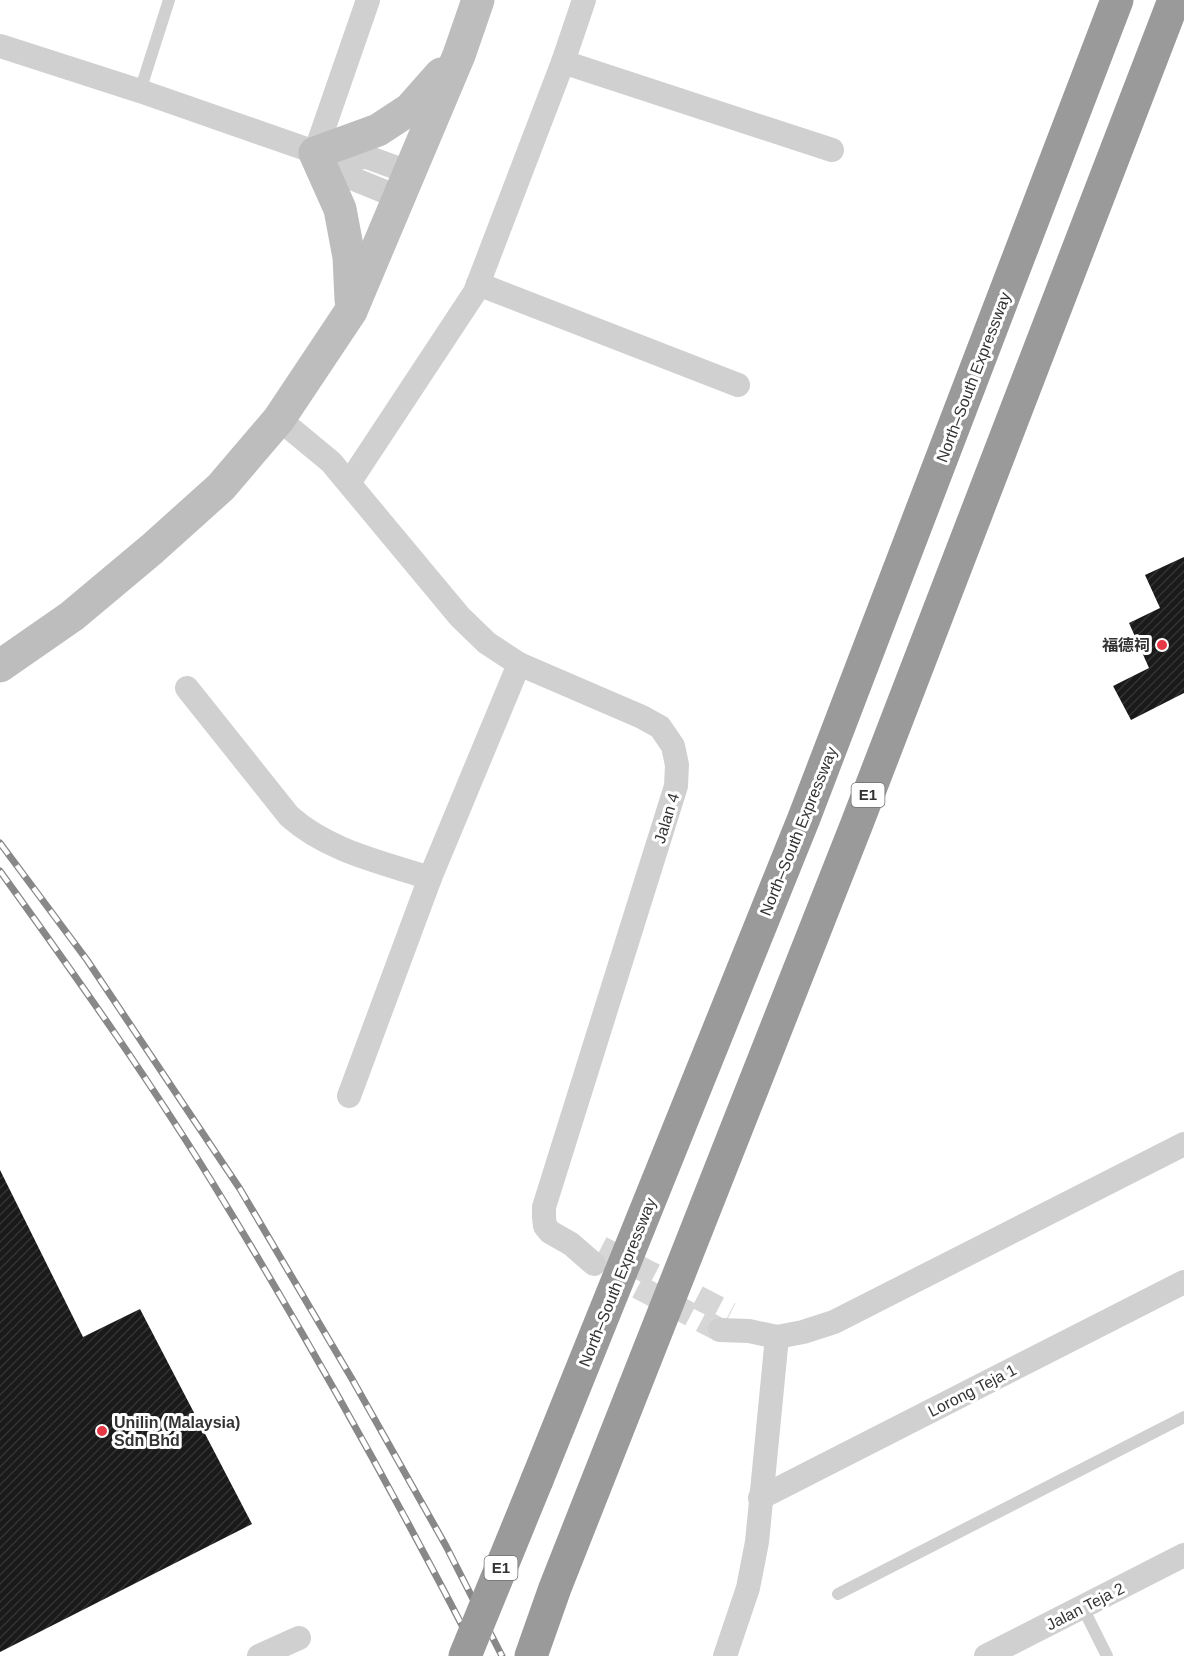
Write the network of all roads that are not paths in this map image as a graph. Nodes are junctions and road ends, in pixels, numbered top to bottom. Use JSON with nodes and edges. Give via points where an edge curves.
{"nodes":[{"id":1,"x":169,"y":0,"type":"edge"},
{"id":2,"x":368,"y":0,"type":"edge"},
{"id":3,"x":478,"y":0,"type":"edge"},
{"id":4,"x":584,"y":0,"type":"edge"},
{"id":5,"x":1117,"y":0,"type":"edge"},
{"id":6,"x":1174,"y":0,"type":"edge"},
{"id":7,"x":0,"y":46,"type":"edge"},
{"id":8,"x":459,"y":55,"type":"junction"},
{"id":9,"x":563,"y":62,"type":"junction"},
{"id":10,"x":140,"y":91,"type":"junction"},
{"id":11,"x":832,"y":150,"type":"dead end"},
{"id":12,"x":325,"y":156,"type":"junction"},
{"id":13,"x":403,"y":185,"type":"junction"},
{"id":14,"x":478,"y":284,"type":"junction"},
{"id":15,"x":351,"y":311,"type":"junction"},
{"id":16,"x":738,"y":385,"type":"dead end"},
{"id":17,"x":279,"y":419,"type":"junction"},
{"id":18,"x":350,"y":483,"type":"junction"},
{"id":19,"x":519,"y":664,"type":"junction"},
{"id":20,"x":0,"y":666,"type":"edge"},
{"id":21,"x":187,"y":688,"type":"dead end"},
{"id":22,"x":430,"y":878,"type":"junction"},
{"id":23,"x":349,"y":1096,"type":"dead end"},
{"id":24,"x":1184,"y":1144,"type":"edge"},
{"id":25,"x":598,"y":1256,"type":"tunnel mouth"},
{"id":26,"x":1184,"y":1282,"type":"edge"},
{"id":27,"x":725,"y":1322,"type":"tunnel mouth"},
{"id":28,"x":777,"y":1338,"type":"junction"},
{"id":29,"x":1184,"y":1417,"type":"edge"},
{"id":30,"x":760,"y":1497,"type":"junction"},
{"id":31,"x":1184,"y":1555,"type":"edge"},
{"id":32,"x":838,"y":1594,"type":"dead end"},
{"id":33,"x":1083,"y":1608,"type":"junction"},
{"id":34,"x":299,"y":1638,"type":"dead end"},
{"id":35,"x":259,"y":1656,"type":"edge"},
{"id":36,"x":465,"y":1656,"type":"edge"},
{"id":37,"x":531,"y":1656,"type":"edge"},
{"id":38,"x":725,"y":1656,"type":"edge"},
{"id":39,"x":986,"y":1656,"type":"edge"},
{"id":40,"x":1107,"y":1656,"type":"edge"}],
"edges":[{"from":1,"to":10,"type":"lane"},
{"from":2,"to":12,"type":"street"},
{"from":3,"to":8,"type":"main road"},
{"from":4,"to":9,"type":"street"},
{"from":5,"to":36,"type":"highway","name":"North–South Expressway","number":"E1","bridge":true,"via":[[804,818]]},
{"from":6,"to":37,"type":"highway","number":"E1"},
{"from":7,"to":10,"type":"street"},
{"from":8,"to":12,"type":"main road","via":[[410,109]]},
{"from":8,"to":13,"type":"main road"},
{"from":9,"to":11,"type":"street"},
{"from":9,"to":14,"type":"street"},
{"from":10,"to":12,"type":"street"},
{"from":12,"to":13,"type":"street","via":[[356,180]]},
{"from":12,"to":15,"type":"main road","via":[[349,257]]},
{"from":13,"to":15,"type":"main road"},
{"from":14,"to":16,"type":"street"},
{"from":14,"to":18,"type":"street"},
{"from":15,"to":17,"type":"main road"},
{"from":17,"to":18,"type":"street","name":"Jalan 4"},
{"from":17,"to":20,"type":"main road","via":[[220,487],[152,549],[72,616]]},
{"from":18,"to":19,"type":"street","name":"Jalan 4","via":[[460,616],[487,644]]},
{"from":19,"to":22,"type":"street"},
{"from":19,"to":25,"type":"street","name":"Jalan 4","via":[[660,727],[673,746],[677,765],[676,786],[544,1207],[545,1226],[550,1232]]},
{"from":21,"to":22,"type":"street","via":[[300,826],[333,846]]},
{"from":22,"to":23,"type":"street"},
{"from":24,"to":28,"type":"street","via":[[834,1322]]},
{"from":26,"to":30,"type":"street","name":"Lorong Teja 1"},
{"from":27,"to":28,"type":"street"},
{"from":28,"to":30,"type":"street"},
{"from":29,"to":32,"type":"lane"},
{"from":30,"to":38,"type":"street","via":[[748,1588]]},
{"from":31,"to":33,"type":"street","name":"Jalan Teja 2"},
{"from":33,"to":39,"type":"street","name":"Jalan Teja 2"},
{"from":33,"to":40,"type":"lane"},
{"from":34,"to":35,"type":"street"}]}
